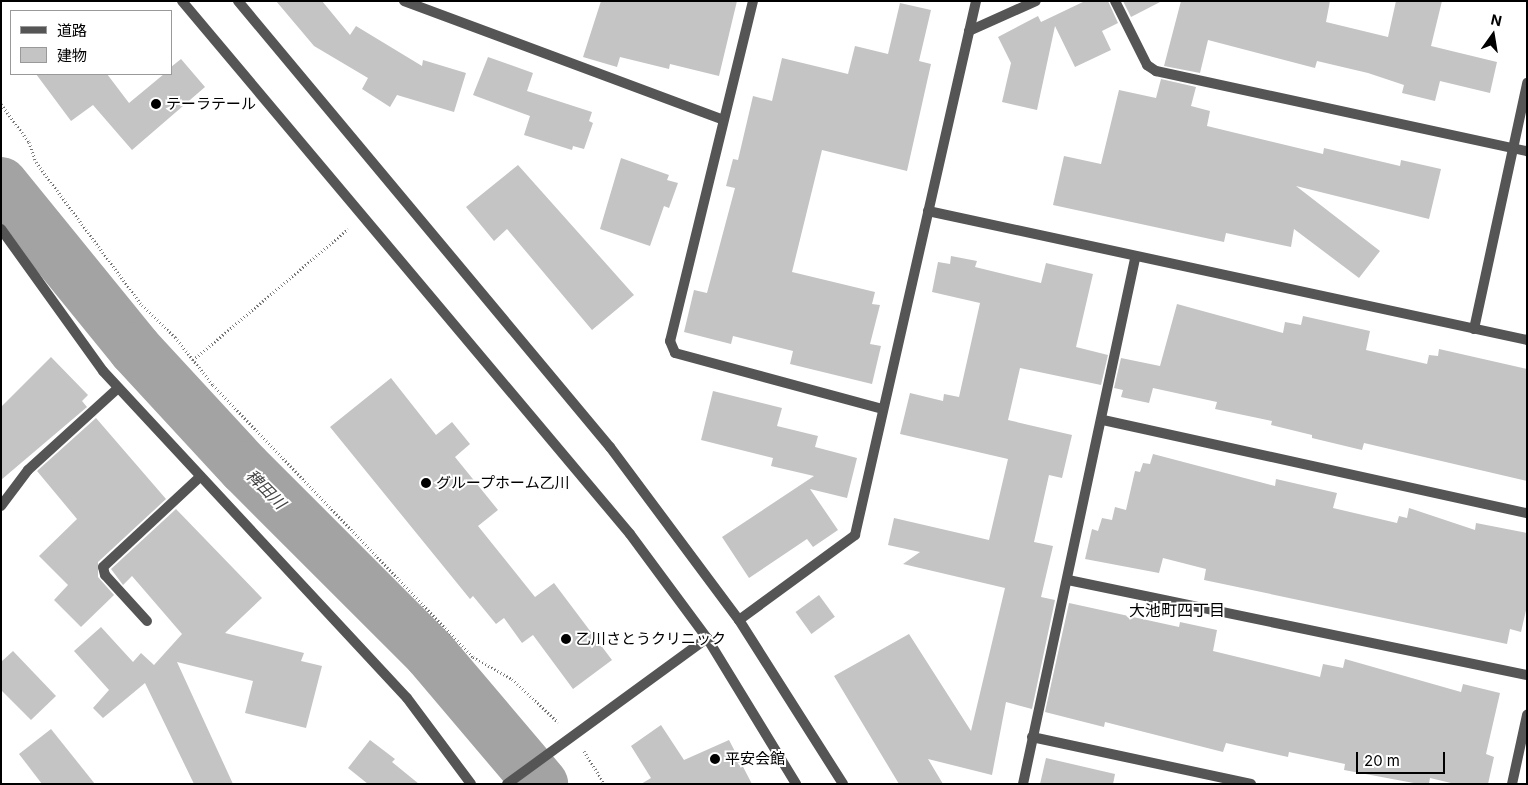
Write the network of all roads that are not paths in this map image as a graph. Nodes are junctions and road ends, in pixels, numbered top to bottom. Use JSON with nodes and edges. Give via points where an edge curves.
{"nodes":[{"id":1,"x":182,"y":1,"type":"edge"},
{"id":2,"x":238,"y":1,"type":"edge"},
{"id":3,"x":404,"y":1,"type":"edge"},
{"id":4,"x":753,"y":1,"type":"edge"},
{"id":5,"x":976,"y":1,"type":"edge"},
{"id":6,"x":1036,"y":1,"type":"edge"},
{"id":7,"x":1115,"y":1,"type":"edge"},
{"id":8,"x":970,"y":31,"type":"junction"},
{"id":9,"x":1527,"y":83,"type":"edge"},
{"id":10,"x":721,"y":119,"type":"junction"},
{"id":11,"x":1512,"y":148,"type":"junction"},
{"id":12,"x":1527,"y":151,"type":"edge"},
{"id":13,"x":928,"y":211,"type":"junction"},
{"id":14,"x":1,"y":229,"type":"edge"},
{"id":15,"x":1135,"y":259,"type":"junction"},
{"id":16,"x":1474,"y":329,"type":"junction"},
{"id":17,"x":1527,"y":340,"type":"edge"},
{"id":18,"x":118,"y":388,"type":"junction"},
{"id":19,"x":882,"y":409,"type":"junction"},
{"id":20,"x":1103,"y":420,"type":"junction"},
{"id":21,"x":200,"y":477,"type":"junction"},
{"id":22,"x":1,"y":506,"type":"edge"},
{"id":23,"x":1527,"y":513,"type":"edge"},
{"id":24,"x":1068,"y":580,"type":"junction"},
{"id":25,"x":739,"y":620,"type":"junction"},
{"id":26,"x":147,"y":621,"type":"dead end"},
{"id":27,"x":707,"y":638,"type":"junction"},
{"id":28,"x":1527,"y":675,"type":"edge"},
{"id":29,"x":1527,"y":715,"type":"edge"},
{"id":30,"x":1032,"y":737,"type":"junction"},
{"id":31,"x":471,"y":784,"type":"edge"},
{"id":32,"x":507,"y":784,"type":"edge"},
{"id":33,"x":796,"y":784,"type":"edge"},
{"id":34,"x":843,"y":784,"type":"edge"},
{"id":35,"x":1023,"y":784,"type":"edge"},
{"id":36,"x":1251,"y":784,"type":"edge"},
{"id":37,"x":1512,"y":784,"type":"edge"}],
"edges":[{"from":1,"to":27,"type":"street","via":[[630,534]]},
{"from":2,"to":25,"type":"street","via":[[610,447]]},
{"from":3,"to":10,"type":"street"},
{"from":4,"to":10,"type":"street"},
{"from":5,"to":8,"type":"street"},
{"from":6,"to":8,"type":"street"},
{"from":7,"to":11,"type":"street","via":[[1147,65],[1156,72]]},
{"from":8,"to":13,"type":"street"},
{"from":9,"to":11,"type":"street"},
{"from":10,"to":19,"type":"street","via":[[670,341],[675,353]]},
{"from":11,"to":12,"type":"street"},
{"from":11,"to":16,"type":"street"},
{"from":13,"to":15,"type":"street"},
{"from":13,"to":19,"type":"street"},
{"from":14,"to":18,"type":"street"},
{"from":15,"to":16,"type":"street"},
{"from":15,"to":20,"type":"street"},
{"from":16,"to":17,"type":"street"},
{"from":18,"to":21,"type":"street"},
{"from":18,"to":22,"type":"street","via":[[28,470]]},
{"from":19,"to":25,"type":"street","via":[[855,535]]},
{"from":20,"to":23,"type":"street"},
{"from":20,"to":24,"type":"street"},
{"from":21,"to":26,"type":"street","via":[[103,567],[105,575]]},
{"from":21,"to":31,"type":"street","via":[[401,691]]},
{"from":24,"to":28,"type":"street"},
{"from":24,"to":30,"type":"street"},
{"from":25,"to":34,"type":"street"},
{"from":27,"to":32,"type":"street"},
{"from":27,"to":33,"type":"street"},
{"from":29,"to":37,"type":"street"},
{"from":30,"to":35,"type":"street"},
{"from":30,"to":36,"type":"street"}]}
